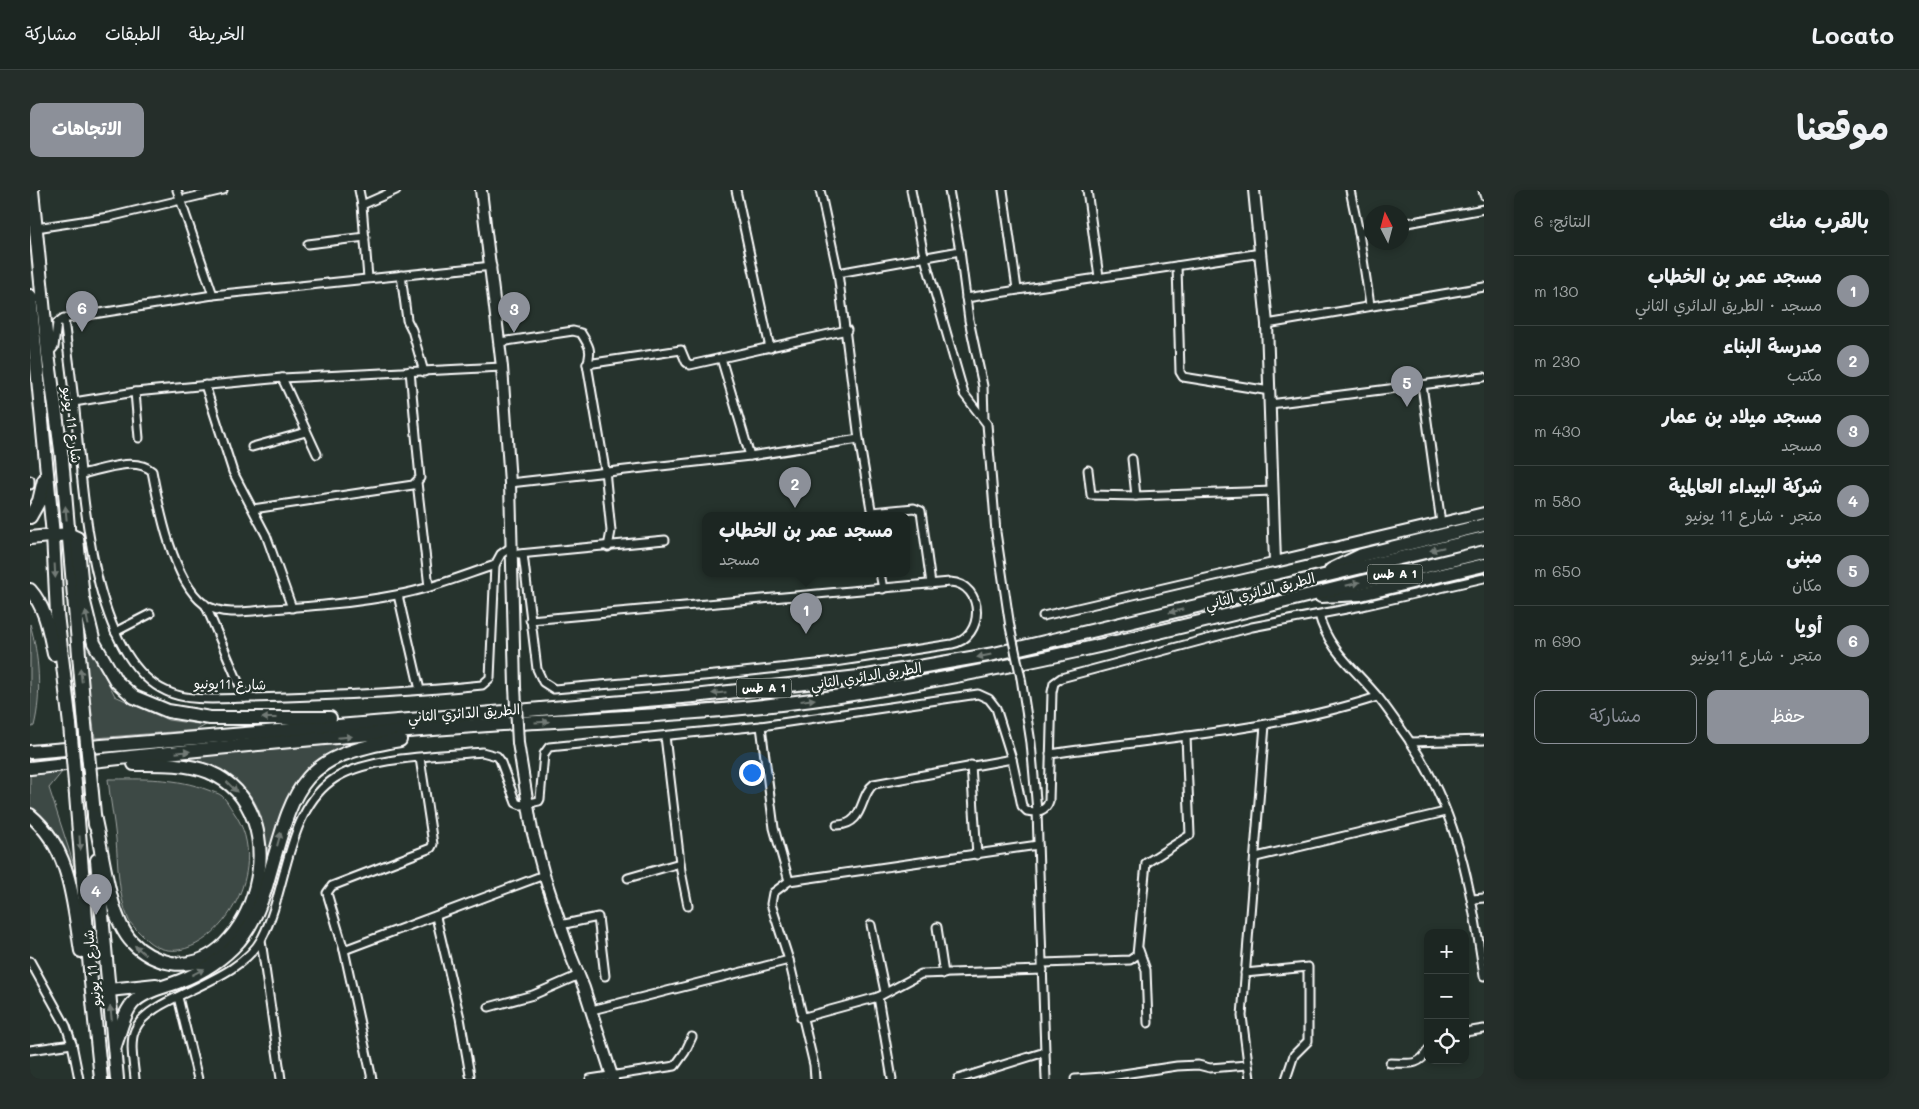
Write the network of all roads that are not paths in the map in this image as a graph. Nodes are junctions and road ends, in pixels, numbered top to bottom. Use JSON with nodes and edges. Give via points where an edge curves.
{"nodes":[{"id":1,"x":32,"y":190,"type":"edge"},
{"id":2,"x":177,"y":190,"type":"edge"},
{"id":3,"x":223,"y":190,"type":"edge"},
{"id":4,"x":359,"y":190,"type":"edge"},
{"id":5,"x":396,"y":190,"type":"edge"},
{"id":6,"x":481,"y":190,"type":"edge"},
{"id":7,"x":736,"y":190,"type":"edge"},
{"id":8,"x":820,"y":190,"type":"edge"},
{"id":9,"x":911,"y":190,"type":"edge"},
{"id":10,"x":949,"y":190,"type":"edge"},
{"id":11,"x":1002,"y":190,"type":"edge"},
{"id":12,"x":1087,"y":190,"type":"edge"},
{"id":13,"x":1254,"y":190,"type":"edge"},
{"id":14,"x":1350,"y":190,"type":"edge"},
{"id":15,"x":1483,"y":190,"type":"edge"},
{"id":16,"x":1484,"y":195,"type":"edge"},
{"id":17,"x":179,"y":202,"type":"junction"},
{"id":18,"x":362,"y":205,"type":"junction"},
{"id":19,"x":1484,"y":209,"type":"edge"},
{"id":20,"x":1409,"y":223,"type":"edge"},
{"id":21,"x":36,"y":228,"type":"junction"},
{"id":22,"x":1364,"y":231,"type":"edge"},
{"id":23,"x":1359,"y":232,"type":"junction"},
{"id":24,"x":365,"y":237,"type":"junction"},
{"id":25,"x":308,"y":244,"type":"dead end"},
{"id":26,"x":960,"y":250,"type":"junction"},
{"id":27,"x":1261,"y":253,"type":"junction"},
{"id":28,"x":926,"y":258,"type":"junction"},
{"id":29,"x":492,"y":266,"type":"junction"},
{"id":30,"x":1177,"y":266,"type":"junction"},
{"id":31,"x":838,"y":273,"type":"junction"},
{"id":32,"x":401,"y":275,"type":"junction"},
{"id":33,"x":1099,"y":277,"type":"junction"},
{"id":34,"x":368,"y":278,"type":"junction"},
{"id":35,"x":1484,"y":287,"type":"edge"},
{"id":36,"x":1017,"y":289,"type":"junction"},
{"id":37,"x":213,"y":295,"type":"junction"},
{"id":38,"x":30,"y":296,"type":"edge"},
{"id":39,"x":966,"y":298,"type":"junction"},
{"id":40,"x":1370,"y":305,"type":"junction"},
{"id":41,"x":64,"y":318,"type":"junction"},
{"id":42,"x":31,"y":324,"type":"edge"},
{"id":43,"x":1267,"y":324,"type":"junction"},
{"id":44,"x":847,"y":330,"type":"junction"},
{"id":45,"x":500,"y":342,"type":"junction"},
{"id":46,"x":770,"y":348,"type":"junction"},
{"id":47,"x":48,"y":354,"type":"junction"},
{"id":48,"x":721,"y":358,"type":"junction"},
{"id":49,"x":587,"y":364,"type":"junction"},
{"id":50,"x":502,"y":367,"type":"junction"},
{"id":51,"x":410,"y":371,"type":"junction"},
{"id":52,"x":424,"y":372,"type":"junction"},
{"id":53,"x":1484,"y":377,"type":"edge"},
{"id":54,"x":282,"y":378,"type":"junction"},
{"id":55,"x":205,"y":385,"type":"junction"},
{"id":56,"x":1422,"y":385,"type":"junction"},
{"id":57,"x":1270,"y":391,"type":"junction"},
{"id":58,"x":135,"y":392,"type":"junction"},
{"id":59,"x":74,"y":402,"type":"junction"},
{"id":60,"x":1270,"y":404,"type":"junction"},
{"id":61,"x":984,"y":417,"type":"junction"},
{"id":62,"x":306,"y":432,"type":"junction"},
{"id":63,"x":139,"y":438,"type":"dead end"},
{"id":64,"x":859,"y":439,"type":"junction"},
{"id":65,"x":252,"y":447,"type":"dead end"},
{"id":66,"x":317,"y":454,"type":"dead end"},
{"id":67,"x":750,"y":456,"type":"junction"},
{"id":68,"x":1132,"y":459,"type":"dead end"},
{"id":69,"x":45,"y":462,"type":"junction"},
{"id":70,"x":605,"y":470,"type":"junction"},
{"id":71,"x":1088,"y":470,"type":"dead end"},
{"id":72,"x":81,"y":474,"type":"junction"},
{"id":73,"x":30,"y":480,"type":"edge"},
{"id":74,"x":417,"y":482,"type":"junction"},
{"id":75,"x":510,"y":483,"type":"junction"},
{"id":76,"x":30,"y":484,"type":"edge"},
{"id":77,"x":1272,"y":491,"type":"junction"},
{"id":78,"x":1136,"y":496,"type":"junction"},
{"id":79,"x":253,"y":510,"type":"junction"},
{"id":80,"x":872,"y":512,"type":"edge"},
{"id":81,"x":886,"y":512,"type":"edge"},
{"id":82,"x":1484,"y":513,"type":"edge"},
{"id":83,"x":30,"y":517,"type":"edge"},
{"id":84,"x":1442,"y":523,"type":"junction"},
{"id":85,"x":1484,"y":525,"type":"edge"},
{"id":86,"x":68,"y":534,"type":"junction"},
{"id":87,"x":54,"y":535,"type":"junction"},
{"id":88,"x":30,"y":538,"type":"edge"},
{"id":89,"x":1484,"y":538,"type":"edge"},
{"id":90,"x":665,"y":540,"type":"dead end"},
{"id":91,"x":608,"y":547,"type":"junction"},
{"id":92,"x":511,"y":551,"type":"junction"},
{"id":93,"x":1484,"y":552,"type":"edge"},
{"id":94,"x":523,"y":554,"type":"junction"},
{"id":95,"x":1274,"y":562,"type":"junction"},
{"id":96,"x":494,"y":565,"type":"junction"},
{"id":97,"x":1484,"y":565,"type":"edge"},
{"id":98,"x":1322,"y":576,"type":"junction"},
{"id":99,"x":881,"y":577,"type":"edge"},
{"id":100,"x":1484,"y":578,"type":"edge"},
{"id":101,"x":931,"y":584,"type":"junction"},
{"id":102,"x":429,"y":587,"type":"junction"},
{"id":103,"x":883,"y":589,"type":"junction"},
{"id":104,"x":30,"y":590,"type":"edge"},
{"id":105,"x":398,"y":595,"type":"junction"},
{"id":106,"x":1306,"y":595,"type":"junction"},
{"id":107,"x":205,"y":604,"type":"junction"},
{"id":108,"x":292,"y":608,"type":"junction"},
{"id":109,"x":150,"y":614,"type":"dead end"},
{"id":110,"x":1320,"y":615,"type":"junction"},
{"id":111,"x":1043,"y":616,"type":"dead end"},
{"id":112,"x":530,"y":620,"type":"junction"},
{"id":113,"x":115,"y":632,"type":"junction"},
{"id":114,"x":420,"y":690,"type":"junction"},
{"id":115,"x":65,"y":693,"type":"junction"},
{"id":116,"x":1377,"y":697,"type":"junction"},
{"id":117,"x":245,"y":698,"type":"junction"},
{"id":118,"x":440,"y":717,"type":"junction"},
{"id":119,"x":502,"y":724,"type":"junction"},
{"id":120,"x":1265,"y":725,"type":"junction"},
{"id":121,"x":761,"y":726,"type":"junction"},
{"id":122,"x":665,"y":736,"type":"junction"},
{"id":123,"x":1186,"y":736,"type":"junction"},
{"id":124,"x":163,"y":740,"type":"junction"},
{"id":125,"x":1484,"y":740,"type":"edge"},
{"id":126,"x":1410,"y":742,"type":"junction"},
{"id":127,"x":30,"y":746,"type":"edge"},
{"id":128,"x":30,"y":752,"type":"edge"},
{"id":129,"x":1050,"y":754,"type":"junction"},
{"id":130,"x":420,"y":758,"type":"junction"},
{"id":131,"x":1012,"y":759,"type":"junction"},
{"id":132,"x":102,"y":761,"type":"junction"},
{"id":133,"x":971,"y":765,"type":"junction"},
{"id":134,"x":30,"y":768,"type":"edge"},
{"id":135,"x":529,"y":804,"type":"junction"},
{"id":136,"x":1037,"y":811,"type":"junction"},
{"id":137,"x":1445,"y":812,"type":"junction"},
{"id":138,"x":30,"y":815,"type":"edge"},
{"id":139,"x":94,"y":816,"type":"junction"},
{"id":140,"x":837,"y":825,"type":"dead end"},
{"id":141,"x":1038,"y":846,"type":"junction"},
{"id":142,"x":977,"y":855,"type":"junction"},
{"id":143,"x":1256,"y":857,"type":"junction"},
{"id":144,"x":680,"y":863,"type":"junction"},
{"id":145,"x":544,"y":875,"type":"junction"},
{"id":146,"x":628,"y":878,"type":"dead end"},
{"id":147,"x":789,"y":881,"type":"junction"},
{"id":148,"x":1484,"y":898,"type":"edge"},
{"id":149,"x":1472,"y":900,"type":"junction"},
{"id":150,"x":688,"y":906,"type":"dead end"},
{"id":151,"x":436,"y":917,"type":"junction"},
{"id":152,"x":560,"y":925,"type":"junction"},
{"id":153,"x":870,"y":925,"type":"dead end"},
{"id":154,"x":937,"y":927,"type":"dead end"},
{"id":155,"x":261,"y":940,"type":"junction"},
{"id":156,"x":344,"y":950,"type":"junction"},
{"id":157,"x":1139,"y":950,"type":"junction"},
{"id":158,"x":789,"y":960,"type":"junction"},
{"id":159,"x":30,"y":961,"type":"edge"},
{"id":160,"x":1043,"y":966,"type":"junction"},
{"id":161,"x":1245,"y":973,"type":"junction"},
{"id":162,"x":944,"y":974,"type":"junction"},
{"id":163,"x":579,"y":975,"type":"junction"},
{"id":164,"x":605,"y":976,"type":"dead end"},
{"id":165,"x":1484,"y":976,"type":"edge"},
{"id":166,"x":181,"y":981,"type":"junction"},
{"id":167,"x":91,"y":982,"type":"junction"},
{"id":168,"x":109,"y":990,"type":"junction"},
{"id":169,"x":885,"y":992,"type":"junction"},
{"id":170,"x":178,"y":997,"type":"junction"},
{"id":171,"x":878,"y":997,"type":"junction"},
{"id":172,"x":489,"y":1007,"type":"dead end"},
{"id":173,"x":592,"y":1010,"type":"junction"},
{"id":174,"x":801,"y":1018,"type":"junction"},
{"id":175,"x":1148,"y":1023,"type":"dead end"},
{"id":176,"x":1484,"y":1029,"type":"edge"},
{"id":177,"x":1469,"y":1031,"type":"edge"},
{"id":178,"x":692,"y":1037,"type":"dead end"},
{"id":179,"x":72,"y":1044,"type":"junction"},
{"id":180,"x":115,"y":1046,"type":"junction"},
{"id":181,"x":30,"y":1050,"type":"edge"},
{"id":182,"x":1045,"y":1052,"type":"junction"},
{"id":183,"x":1424,"y":1057,"type":"edge"},
{"id":184,"x":1390,"y":1063,"type":"dead end"},
{"id":185,"x":1247,"y":1065,"type":"junction"},
{"id":186,"x":470,"y":1075,"type":"dead end"},
{"id":187,"x":612,"y":1077,"type":"edge"},
{"id":188,"x":79,"y":1079,"type":"edge"},
{"id":189,"x":101,"y":1079,"type":"edge"},
{"id":190,"x":117,"y":1079,"type":"edge"},
{"id":191,"x":135,"y":1079,"type":"edge"},
{"id":192,"x":198,"y":1079,"type":"edge"},
{"id":193,"x":281,"y":1079,"type":"edge"},
{"id":194,"x":372,"y":1079,"type":"edge"},
{"id":195,"x":590,"y":1079,"type":"edge"},
{"id":196,"x":816,"y":1079,"type":"edge"},
{"id":197,"x":892,"y":1079,"type":"edge"},
{"id":198,"x":958,"y":1079,"type":"edge"},
{"id":199,"x":1046,"y":1079,"type":"edge"},
{"id":200,"x":1075,"y":1079,"type":"edge"},
{"id":201,"x":1250,"y":1079,"type":"edge"},
{"id":202,"x":1286,"y":1079,"type":"edge"}],
"edges":[{"from":1,"to":21,"type":"highway","name":"شارع 11 يونيو"},
{"from":2,"to":17,"type":"street"},
{"from":3,"to":17,"type":"street"},
{"from":4,"to":18,"type":"street"},
{"from":5,"to":18,"type":"street"},
{"from":6,"to":29,"type":"street"},
{"from":7,"to":46,"type":"street"},
{"from":8,"to":31,"type":"street"},
{"from":9,"to":28,"type":"street"},
{"from":10,"to":26,"type":"street"},
{"from":11,"to":36,"type":"street"},
{"from":12,"to":33,"type":"street"},
{"from":13,"to":27,"type":"street"},
{"from":14,"to":23,"type":"street"},
{"from":15,"to":16,"type":"street"},
{"from":17,"to":21,"type":"street"},
{"from":17,"to":37,"type":"street"},
{"from":18,"to":24,"type":"street"},
{"from":19,"to":20,"type":"street"},
{"from":21,"to":47,"type":"highway","name":"شارع 11 يونيو"},
{"from":22,"to":23,"type":"street"},
{"from":23,"to":40,"type":"street"},
{"from":24,"to":25,"type":"street"},
{"from":24,"to":34,"type":"street"},
{"from":26,"to":28,"type":"street"},
{"from":26,"to":39,"type":"street"},
{"from":27,"to":30,"type":"street"},
{"from":27,"to":43,"type":"street"},
{"from":28,"to":31,"type":"street"},
{"from":28,"to":61,"type":"street","via":[[964,394]]},
{"from":29,"to":32,"type":"street"},
{"from":29,"to":45,"type":"street"},
{"from":30,"to":33,"type":"street"},
{"from":30,"to":57,"type":"street","via":[[1179,355],[1183,377]]},
{"from":31,"to":44,"type":"street"},
{"from":32,"to":34,"type":"street"},
{"from":32,"to":52,"type":"street","via":[[407,320]]},
{"from":33,"to":36,"type":"street"},
{"from":34,"to":37,"type":"street"},
{"from":35,"to":40,"type":"street"},
{"from":36,"to":39,"type":"street"},
{"from":37,"to":41,"type":"street"},
{"from":38,"to":42,"type":"highway","name":"شارع 11 يونيو"},
{"from":39,"to":61,"type":"street","via":[[983,386]]},
{"from":40,"to":43,"type":"street"},
{"from":41,"to":47,"type":"street","via":[[57,323],[54,347]]},
{"from":41,"to":59,"type":"street","name":"شارع 11يونيو"},
{"from":42,"to":69,"type":"highway","name":"شارع 11 يونيو"},
{"from":43,"to":57,"type":"street"},
{"from":44,"to":46,"type":"street"},
{"from":44,"to":64,"type":"street"},
{"from":45,"to":49,"type":"street","via":[[581,333],[590,347]]},
{"from":45,"to":50,"type":"street"},
{"from":46,"to":48,"type":"street"},
{"from":86,"to":47,"type":"highway","name":"شارع 11 يونيو","one_way":true},
{"from":48,"to":49,"type":"street","via":[[690,365],[678,350]]},
{"from":48,"to":67,"type":"street"},
{"from":49,"to":70,"type":"street"},
{"from":50,"to":52,"type":"street"},
{"from":50,"to":75,"type":"street"},
{"from":51,"to":52,"type":"street"},
{"from":51,"to":54,"type":"street"},
{"from":51,"to":74,"type":"street","via":[[420,478]]},
{"from":53,"to":56,"type":"street"},
{"from":54,"to":55,"type":"street"},
{"from":54,"to":62,"type":"street"},
{"from":55,"to":58,"type":"street"},
{"from":55,"to":79,"type":"street","via":[[233,472]]},
{"from":56,"to":60,"type":"street"},
{"from":56,"to":84,"type":"street"},
{"from":57,"to":60,"type":"street"},
{"from":58,"to":59,"type":"street"},
{"from":58,"to":63,"type":"street"},
{"from":59,"to":72,"type":"street","name":"شارع 11يونيو"},
{"from":60,"to":77,"type":"street"},
{"from":61,"to":136,"type":"street","bridge":true,"via":[[988,427],[999,564],[1021,678]]},
{"from":62,"to":65,"type":"street"},
{"from":62,"to":66,"type":"street"},
{"from":64,"to":67,"type":"street"},
{"from":64,"to":80,"type":"street"},
{"from":67,"to":70,"type":"street"},
{"from":68,"to":78,"type":"street"},
{"from":69,"to":83,"type":"highway","via":[[39,501]]},
{"from":69,"to":87,"type":"highway","name":"شارع 11 يونيو"},
{"from":70,"to":75,"type":"street"},
{"from":70,"to":91,"type":"street","via":[[611,531]]},
{"from":71,"to":78,"type":"street","via":[[1092,495]]},
{"from":72,"to":107,"type":"street","via":[[131,464],[141,464],[152,471],[163,523],[180,568],[192,592]]},
{"from":72,"to":113,"type":"street","name":"شارع 11يونيو","via":[[97,576]]},
{"from":73,"to":76,"type":"street"},
{"from":74,"to":79,"type":"street"},
{"from":74,"to":102,"type":"street"},
{"from":75,"to":92,"type":"street"},
{"from":77,"to":78,"type":"street"},
{"from":77,"to":95,"type":"street"},
{"from":79,"to":108,"type":"street","via":[[266,535]]},
{"from":81,"to":101,"type":"street","via":[[914,508],[921,511]]},
{"from":82,"to":84,"type":"street"},
{"from":84,"to":95,"type":"street"},
{"from":85,"to":98,"type":"highway","via":[[1362,555]]},
{"from":86,"to":87,"type":"highway"},
{"from":118,"to":86,"type":"highway","one_way":true,"via":[[210,718],[168,711],[134,697],[116,681],[94,643],[83,598],[79,542]]},
{"from":139,"to":86,"type":"highway","name":"شارع 11 يونيو","one_way":true,"bridge":true},
{"from":87,"to":88,"type":"highway"},
{"from":87,"to":115,"type":"highway","name":"شارع 11 يونيو","one_way":true},
{"from":89,"to":98,"type":"highway","name":"الطريق الدائري الثاني","number":"طس A 1","one_way":true},
{"from":90,"to":91,"type":"street"},
{"from":91,"to":94,"type":"street"},
{"from":92,"to":94,"type":"street"},
{"from":92,"to":96,"type":"street","via":[[501,554]]},
{"from":92,"to":135,"type":"street","bridge":true,"via":[[518,743]]},
{"from":106,"to":93,"type":"highway","name":"الطريق الدائري الثاني","number":"طس A 1","one_way":true},
{"from":94,"to":112,"type":"street"},
{"from":95,"to":111,"type":"street"},
{"from":96,"to":102,"type":"street"},
{"from":96,"to":114,"type":"street","name":"شارع 11يونيو","via":[[490,678],[482,685]]},
{"from":97,"to":106,"type":"highway","via":[[1360,594],[1339,597]]},
{"from":98,"to":118,"type":"highway","name":"الطريق الدائري الثاني","number":"طس A 1","one_way":true,"via":[[942,664],[775,687]]},
{"from":99,"to":103,"type":"street"},
{"from":100,"to":110,"type":"street"},
{"from":101,"to":103,"type":"street"},
{"from":101,"to":112,"type":"street","via":[[960,583],[973,595],[976,623],[965,640],[835,662],[705,676],[554,688],[543,682],[539,674]]},
{"from":102,"to":105,"type":"street"},
{"from":103,"to":112,"type":"street"},
{"from":104,"to":115,"type":"highway","via":[[46,618]]},
{"from":105,"to":108,"type":"street"},
{"from":105,"to":114,"type":"street"},
{"from":119,"to":106,"type":"highway","name":"الطريق الدائري الثاني","number":"طس A 1","one_way":true,"via":[[676,714],[881,690],[1067,654]]},
{"from":107,"to":108,"type":"street","via":[[224,611]]},
{"from":107,"to":117,"type":"street"},
{"from":109,"to":113,"type":"street"},
{"from":110,"to":116,"type":"street","via":[[1328,640]]},
{"from":110,"to":129,"type":"street","via":[[1229,632],[1061,678],[1052,689]]},
{"from":113,"to":117,"type":"street","name":"شارع 11يونيو","via":[[143,674],[167,692],[205,698]]},
{"from":114,"to":117,"type":"street","name":"شارع 11يونيو"},
{"from":115,"to":167,"type":"highway","name":"شارع 11 يونيو","one_way":true,"bridge":true},
{"from":116,"to":120,"type":"street","via":[[1338,710]]},
{"from":116,"to":126,"type":"street"},
{"from":118,"to":124,"type":"highway","name":"الطريق الدائري الثاني","number":"طس A 1"},
{"from":132,"to":119,"type":"highway","name":"الطريق الدائري الثاني","number":"طس A 1","one_way":true,"via":[[268,743]]},
{"from":166,"to":119,"type":"highway","one_way":true,"via":[[220,959],[240,940],[252,922],[263,898],[283,822],[293,799],[323,762],[370,745]]},
{"from":120,"to":123,"type":"street"},
{"from":120,"to":143,"type":"street"},
{"from":121,"to":122,"type":"street"},
{"from":121,"to":131,"type":"street","via":[[978,694],[989,699],[996,708]]},
{"from":121,"to":147,"type":"street","via":[[774,828]]},
{"from":122,"to":135,"type":"street","via":[[549,747],[544,754],[540,799]]},
{"from":122,"to":144,"type":"street"},
{"from":123,"to":129,"type":"street"},
{"from":123,"to":157,"type":"street","via":[[1190,835],[1146,863]]},
{"from":124,"to":127,"type":"highway"},
{"from":124,"to":128,"type":"highway","name":"الطريق الدائري الثاني","number":"طس A 1"},
{"from":125,"to":126,"type":"street"},
{"from":126,"to":137,"type":"street"},
{"from":129,"to":136,"type":"street","via":[[1048,804]]},
{"from":130,"to":135,"type":"street","via":[[482,752],[497,756],[516,802]]},
{"from":130,"to":155,"type":"street","via":[[352,770],[322,789],[305,812],[296,832],[279,896]]},
{"from":130,"to":156,"type":"street","via":[[432,846],[329,889]]},
{"from":131,"to":133,"type":"street"},
{"from":131,"to":136,"type":"street","via":[[1022,806],[1027,811]]},
{"from":132,"to":134,"type":"highway","name":"الطريق الدائري الثاني","number":"طس A 1"},
{"from":132,"to":139,"type":"highway","one_way":true,"via":[[189,767],[226,781],[244,798],[259,836],[259,875],[247,912],[220,948],[203,959],[182,965],[147,956],[131,942],[112,902]]},
{"from":133,"to":140,"type":"street","via":[[874,784],[855,818]]},
{"from":133,"to":142,"type":"street"},
{"from":135,"to":145,"type":"street"},
{"from":136,"to":141,"type":"street"},
{"from":137,"to":143,"type":"street"},
{"from":137,"to":149,"type":"street","via":[[1462,854]]},
{"from":138,"to":167,"type":"highway","via":[[50,835],[62,857],[70,881],[85,973]]},
{"from":139,"to":168,"type":"highway","name":"شارع 11 يونيو"},
{"from":141,"to":142,"type":"street"},
{"from":141,"to":160,"type":"street"},
{"from":142,"to":147,"type":"street"},
{"from":143,"to":161,"type":"street"},
{"from":144,"to":146,"type":"street"},
{"from":144,"to":150,"type":"street"},
{"from":145,"to":151,"type":"street"},
{"from":145,"to":152,"type":"street"},
{"from":147,"to":158,"type":"street","via":[[771,898]]},
{"from":148,"to":149,"type":"street"},
{"from":149,"to":165,"type":"street"},
{"from":151,"to":156,"type":"street"},
{"from":151,"to":186,"type":"street"},
{"from":152,"to":163,"type":"street"},
{"from":152,"to":164,"type":"street","via":[[598,917]]},
{"from":153,"to":169,"type":"street"},
{"from":154,"to":162,"type":"street"},
{"from":155,"to":170,"type":"street","via":[[229,971]]},
{"from":155,"to":193,"type":"street"},
{"from":156,"to":194,"type":"street"},
{"from":157,"to":160,"type":"street","via":[[1130,960]]},
{"from":157,"to":175,"type":"street","via":[[1146,970]]},
{"from":158,"to":173,"type":"street"},
{"from":158,"to":174,"type":"street"},
{"from":159,"to":179,"type":"street","via":[[53,999]]},
{"from":160,"to":162,"type":"street"},
{"from":160,"to":182,"type":"street"},
{"from":161,"to":185,"type":"street","via":[[1242,1016]]},
{"from":161,"to":202,"type":"street","via":[[1308,967],[1308,1040],[1294,1055]]},
{"from":162,"to":169,"type":"street","via":[[921,974]]},
{"from":163,"to":172,"type":"street","via":[[533,995]]},
{"from":163,"to":173,"type":"street"},
{"from":166,"to":168,"type":"highway"},
{"from":166,"to":180,"type":"highway","via":[[156,989],[133,1002]]},
{"from":167,"to":168,"type":"highway"},
{"from":167,"to":189,"type":"highway","name":"شارع 11 يونيو"},
{"from":180,"to":168,"type":"highway","name":"شارع 11 يونيو","one_way":true},
{"from":169,"to":171,"type":"street"},
{"from":170,"to":191,"type":"street","via":[[148,1013],[135,1030]]},
{"from":170,"to":192,"type":"street"},
{"from":171,"to":174,"type":"street"},
{"from":171,"to":197,"type":"street"},
{"from":173,"to":187,"type":"street"},
{"from":174,"to":196,"type":"street"},
{"from":176,"to":177,"type":"street"},
{"from":178,"to":187,"type":"street","via":[[675,1066]]},
{"from":179,"to":181,"type":"street"},
{"from":179,"to":188,"type":"street"},
{"from":180,"to":190,"type":"highway","name":"شارع 11 يونيو"},
{"from":182,"to":198,"type":"street"},
{"from":182,"to":199,"type":"street"},
{"from":183,"to":184,"type":"street","via":[[1418,1062]]},
{"from":185,"to":200,"type":"street","via":[[1177,1066],[1103,1078]]},
{"from":185,"to":201,"type":"street"},
{"from":187,"to":195,"type":"street"}]}
